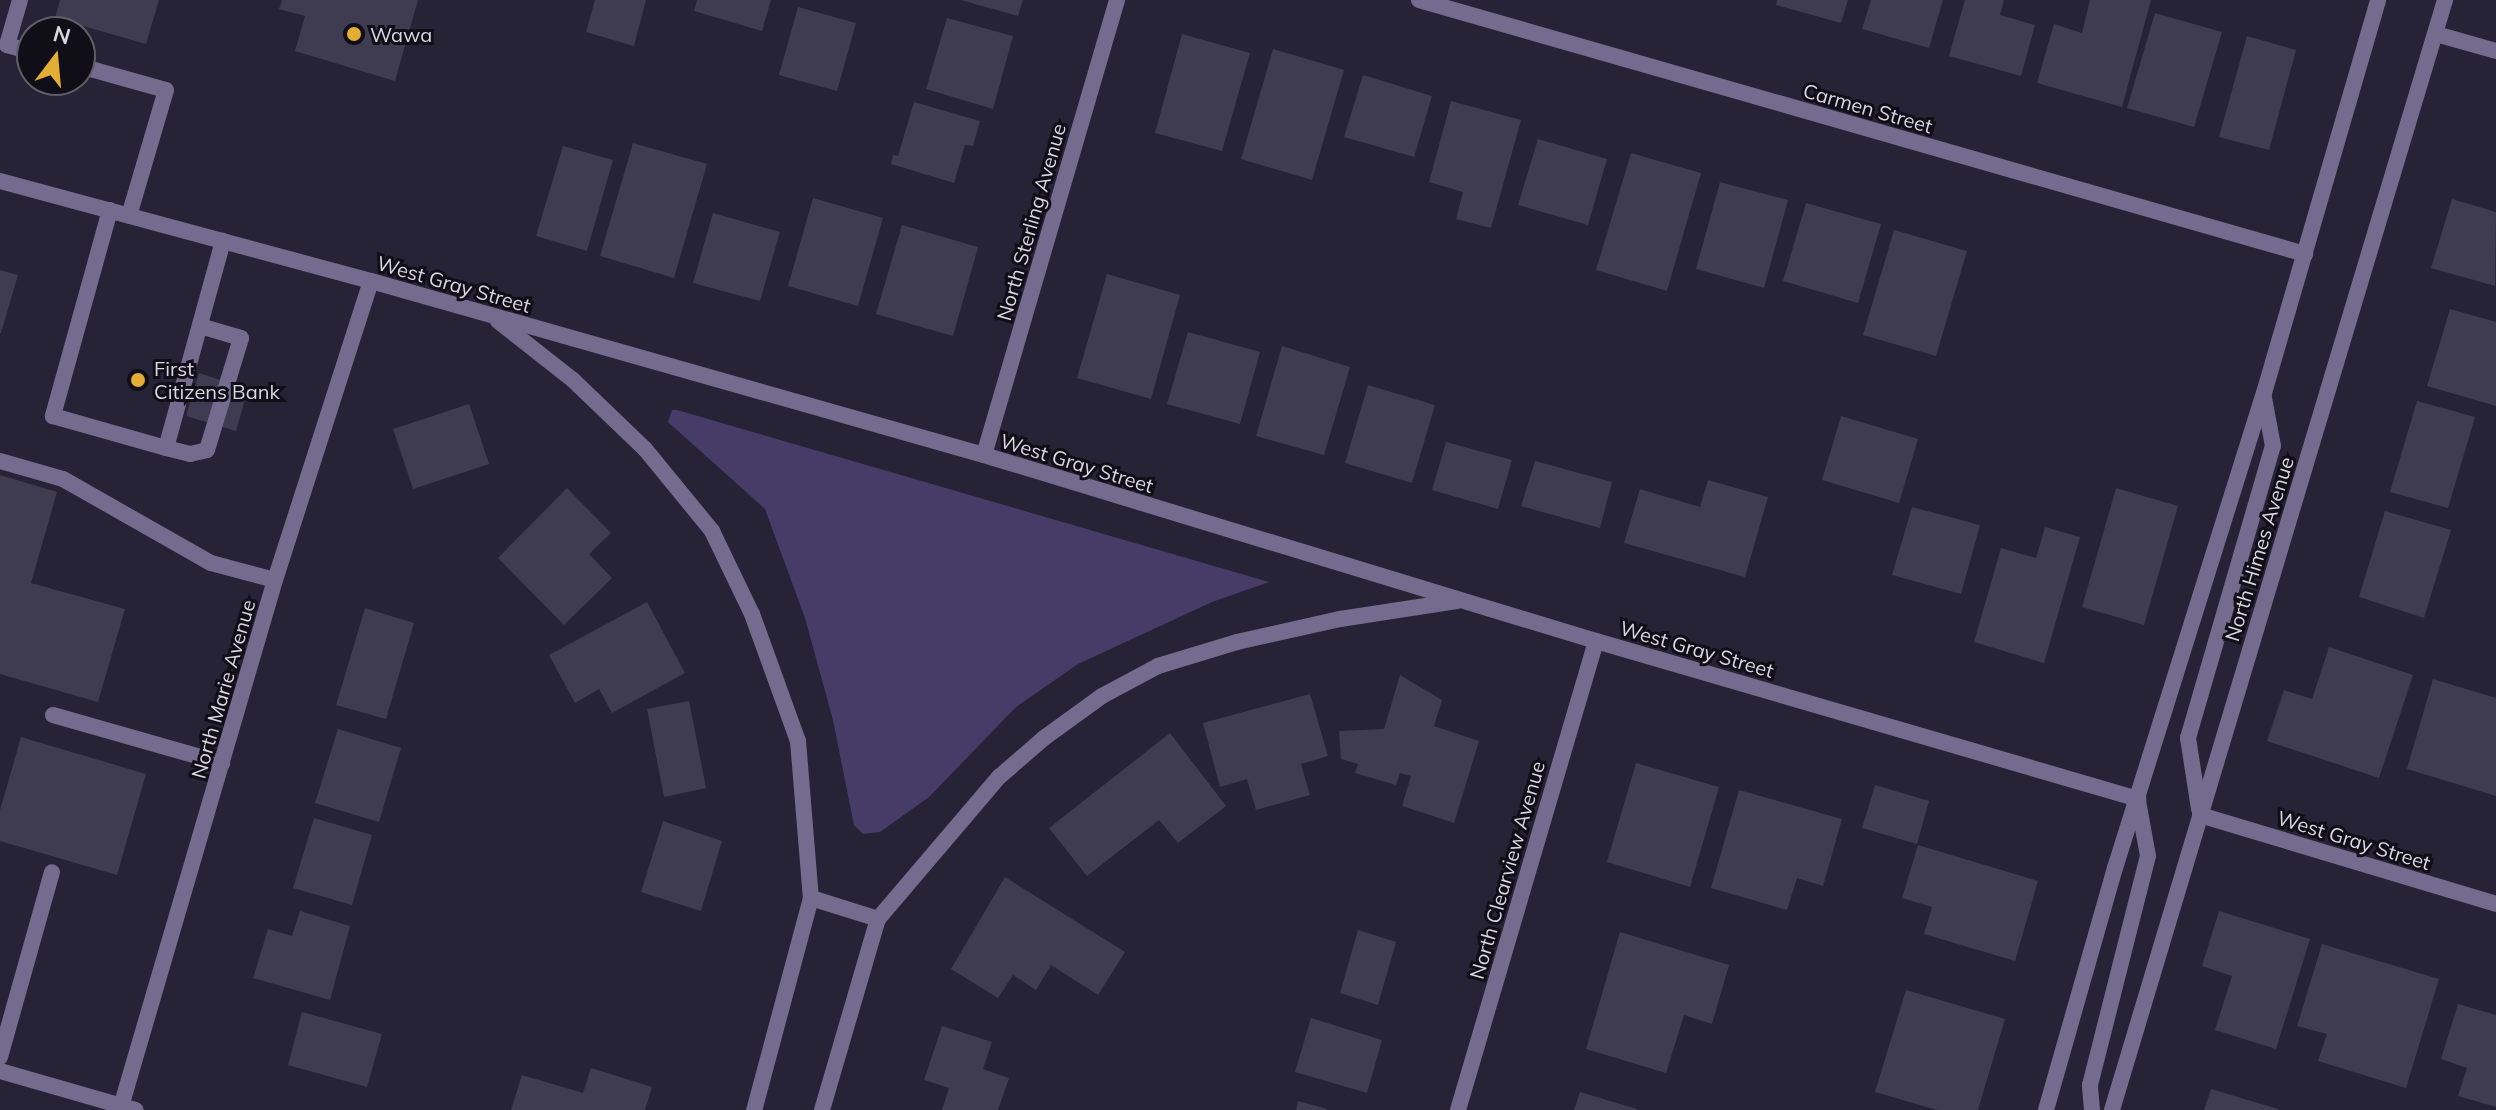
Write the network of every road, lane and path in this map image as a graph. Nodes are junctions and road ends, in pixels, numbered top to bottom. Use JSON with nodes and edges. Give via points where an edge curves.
{"nodes":[{"id":1,"x":20,"y":0,"type":"edge"},
{"id":2,"x":1117,"y":0,"type":"edge"},
{"id":3,"x":1419,"y":0,"type":"edge"},
{"id":4,"x":2378,"y":0,"type":"edge"},
{"id":5,"x":2432,"y":0,"type":"edge"},
{"id":6,"x":2445,"y":0,"type":"edge"},
{"id":7,"x":2436,"y":34,"type":"junction"},
{"id":8,"x":16,"y":48,"type":"edge"},
{"id":9,"x":2496,"y":51,"type":"edge"},
{"id":10,"x":96,"y":70,"type":"edge"},
{"id":11,"x":0,"y":181,"type":"edge"},
{"id":12,"x":110,"y":210,"type":"junction"},
{"id":13,"x":129,"y":216,"type":"junction"},
{"id":14,"x":223,"y":241,"type":"junction"},
{"id":15,"x":2305,"y":254,"type":"junction"},
{"id":16,"x":371,"y":281,"type":"junction"},
{"id":17,"x":491,"y":315,"type":"junction"},
{"id":18,"x":200,"y":326,"type":"junction"},
{"id":19,"x":2264,"y":393,"type":"junction"},
{"id":20,"x":166,"y":448,"type":"junction"},
{"id":21,"x":984,"y":455,"type":"junction"},
{"id":22,"x":0,"y":461,"type":"edge"},
{"id":23,"x":275,"y":580,"type":"junction"},
{"id":24,"x":1462,"y":600,"type":"junction"},
{"id":25,"x":1596,"y":641,"type":"junction"},
{"id":26,"x":53,"y":715,"type":"dead end"},
{"id":27,"x":222,"y":763,"type":"junction"},
{"id":28,"x":2138,"y":799,"type":"junction"},
{"id":29,"x":2200,"y":815,"type":"junction"},
{"id":30,"x":52,"y":872,"type":"dead end"},
{"id":31,"x":811,"y":898,"type":"junction"},
{"id":32,"x":2496,"y":904,"type":"edge"},
{"id":33,"x":878,"y":919,"type":"junction"},
{"id":34,"x":0,"y":1057,"type":"edge"},
{"id":35,"x":0,"y":1071,"type":"edge"},
{"id":36,"x":125,"y":1109,"type":"edge"},
{"id":37,"x":754,"y":1110,"type":"edge"},
{"id":38,"x":822,"y":1110,"type":"edge"},
{"id":39,"x":1458,"y":1110,"type":"edge"},
{"id":40,"x":2046,"y":1110,"type":"edge"},
{"id":41,"x":2092,"y":1110,"type":"edge"},
{"id":42,"x":2112,"y":1110,"type":"edge"}],
"edges":[{"from":1,"to":8,"type":"street","via":[[7,45]]},
{"from":2,"to":21,"type":"street","name":"North Sterling Avenue"},
{"from":3,"to":15,"type":"street","name":"Carmen Street"},
{"from":4,"to":15,"type":"street","name":"North Himes Avenue"},
{"from":5,"to":7,"type":"street"},
{"from":6,"to":7,"type":"street","name":"North Himes Avenue"},
{"from":7,"to":9,"type":"street"},
{"from":7,"to":29,"type":"street","name":"North Himes Avenue"},
{"from":10,"to":13,"type":"street","via":[[166,90]]},
{"from":11,"to":12,"type":"street","name":"West Gray Street"},
{"from":12,"to":13,"type":"street","name":"West Gray Street"},
{"from":12,"to":20,"type":"street","via":[[53,416]]},
{"from":13,"to":14,"type":"street","name":"West Gray Street"},
{"from":14,"to":16,"type":"street","name":"West Gray Street"},
{"from":14,"to":18,"type":"street"},
{"from":15,"to":19,"type":"street","name":"North Himes Avenue"},
{"from":16,"to":17,"type":"street","name":"West Gray Street"},
{"from":16,"to":23,"type":"street","name":"North Marie Avenue"},
{"from":17,"to":21,"type":"street","name":"West Gray Street"},
{"from":17,"to":31,"type":"street","via":[[573,380],[645,449],[712,531],[752,614],[798,741]]},
{"from":18,"to":20,"type":"street"},
{"from":18,"to":20,"type":"street","via":[[241,338],[207,450],[190,454]]},
{"from":19,"to":28,"type":"street","name":"North Himes Avenue"},
{"from":19,"to":29,"type":"street","via":[[2273,446],[2188,738]]},
{"from":21,"to":24,"type":"street","name":"West Gray Street"},
{"from":22,"to":23,"type":"street","via":[[63,479],[211,563]]},
{"from":23,"to":27,"type":"street","name":"North Marie Avenue"},
{"from":24,"to":25,"type":"street","name":"West Gray Street"},
{"from":24,"to":33,"type":"street","via":[[1237,642],[1158,666],[1102,696],[999,777]]},
{"from":25,"to":28,"type":"street","name":"West Gray Street"},
{"from":25,"to":39,"type":"street","name":"North Clearview Avenue"},
{"from":26,"to":27,"type":"street"},
{"from":27,"to":36,"type":"street","name":"North Marie Avenue"},
{"from":28,"to":40,"type":"street","name":"North Himes Avenue"},
{"from":28,"to":41,"type":"street","via":[[2148,856],[2090,1085]]},
{"from":29,"to":32,"type":"street","name":"West Gray Street"},
{"from":29,"to":42,"type":"street","name":"North Himes Avenue"},
{"from":30,"to":34,"type":"street"},
{"from":31,"to":33,"type":"street"},
{"from":31,"to":37,"type":"street"},
{"from":33,"to":38,"type":"street"},
{"from":35,"to":36,"type":"street"}]}
